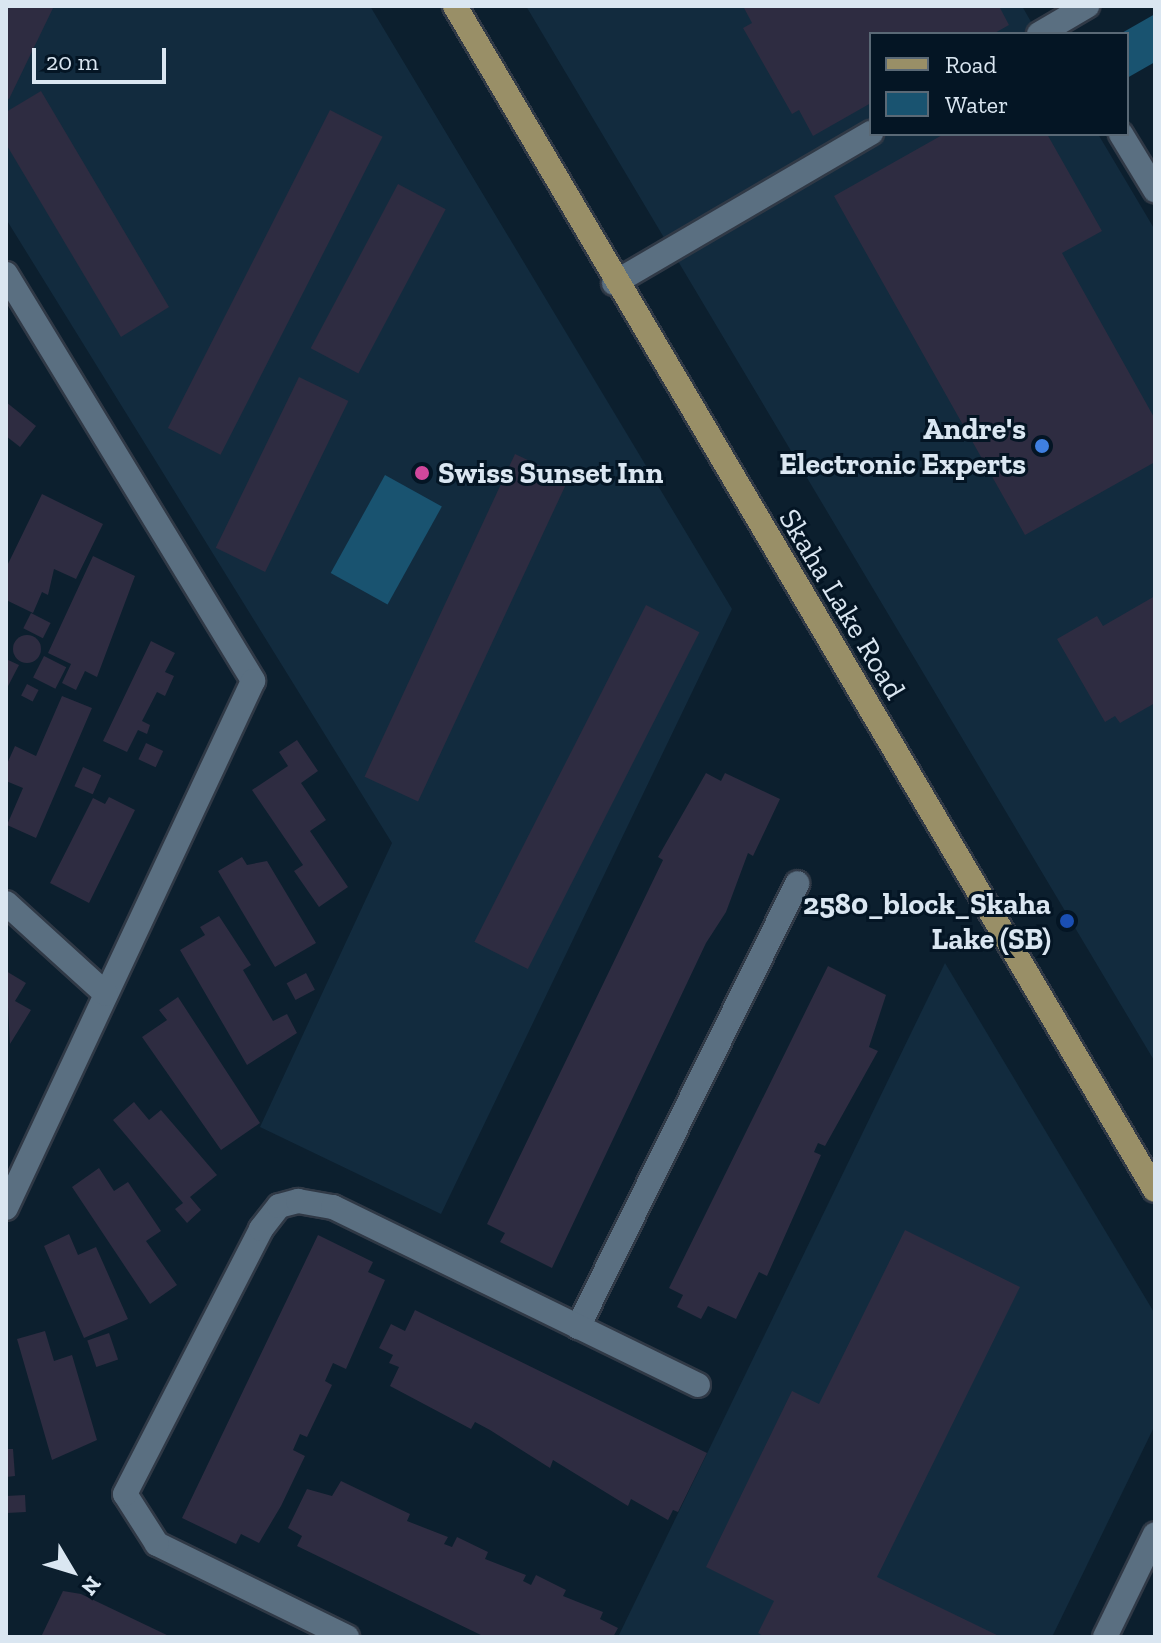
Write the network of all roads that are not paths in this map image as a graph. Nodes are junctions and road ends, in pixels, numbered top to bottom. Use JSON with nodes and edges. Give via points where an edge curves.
{"nodes":[{"id":1,"x":455,"y":6,"type":"edge"},
{"id":2,"x":1087,"y":6,"type":"edge"},
{"id":3,"x":1051,"y":25,"type":"edge"},
{"id":4,"x":869,"y":134,"type":"edge"},
{"id":5,"x":1122,"y":136,"type":"edge"},
{"id":6,"x":1155,"y":190,"type":"edge"},
{"id":7,"x":6,"y":274,"type":"edge"},
{"id":8,"x":614,"y":283,"type":"junction"},
{"id":9,"x":797,"y":883,"type":"dead end"},
{"id":10,"x":6,"y":903,"type":"edge"},
{"id":11,"x":106,"y":994,"type":"junction"},
{"id":12,"x":1155,"y":1190,"type":"edge"},
{"id":13,"x":6,"y":1208,"type":"edge"},
{"id":14,"x":578,"y":1327,"type":"junction"},
{"id":15,"x":698,"y":1385,"type":"dead end"},
{"id":16,"x":1155,"y":1534,"type":"edge"},
{"id":17,"x":347,"y":1637,"type":"edge"},
{"id":18,"x":1105,"y":1637,"type":"edge"}],
"edges":[{"from":1,"to":8,"type":"main road","name":"Skaha Lake Road","via":[[533,131]]},
{"from":2,"to":3,"type":"street"},
{"from":4,"to":8,"type":"street"},
{"from":5,"to":6,"type":"street"},
{"from":7,"to":11,"type":"street","via":[[253,681]]},
{"from":8,"to":12,"type":"main road","name":"Skaha Lake Road"},
{"from":9,"to":14,"type":"street"},
{"from":10,"to":11,"type":"street"},
{"from":11,"to":13,"type":"street"},
{"from":14,"to":15,"type":"street"},
{"from":14,"to":17,"type":"street","via":[[333,1207],[298,1201],[279,1206],[261,1229],[125,1494],[157,1544]]},
{"from":16,"to":18,"type":"street"}]}
